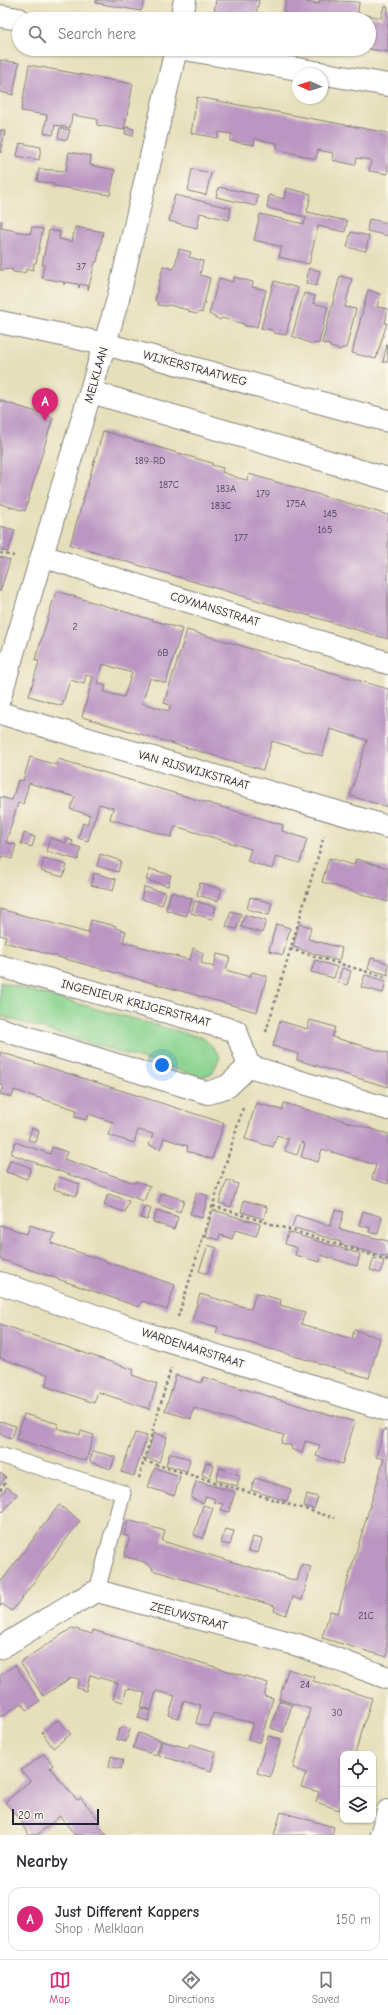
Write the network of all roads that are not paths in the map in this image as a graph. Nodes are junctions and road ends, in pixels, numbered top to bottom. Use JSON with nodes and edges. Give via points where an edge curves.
{"nodes":[{"id":1,"x":185,"y":0,"type":"edge"},
{"id":2,"x":182,"y":12,"type":"edge"},
{"id":3,"x":0,"y":16,"type":"edge"},
{"id":4,"x":12,"y":18,"type":"edge"},
{"id":5,"x":174,"y":56,"type":"edge"},
{"id":6,"x":224,"y":56,"type":"edge"},
{"id":7,"x":388,"y":85,"type":"edge"},
{"id":8,"x":0,"y":322,"type":"edge"},
{"id":9,"x":105,"y":344,"type":"junction"},
{"id":10,"x":91,"y":392,"type":"junction"},
{"id":11,"x":388,"y":421,"type":"edge"},
{"id":12,"x":388,"y":479,"type":"edge"},
{"id":13,"x":42,"y":556,"type":"junction"},
{"id":14,"x":388,"y":663,"type":"edge"},
{"id":15,"x":0,"y":697,"type":"edge"},
{"id":16,"x":0,"y":713,"type":"edge"},
{"id":17,"x":388,"y":827,"type":"edge"},
{"id":18,"x":0,"y":966,"type":"edge"},
{"id":19,"x":0,"y":1029,"type":"edge"},
{"id":20,"x":248,"y":1066,"type":"junction"},
{"id":21,"x":388,"y":1109,"type":"edge"},
{"id":22,"x":0,"y":1283,"type":"edge"},
{"id":23,"x":388,"y":1410,"type":"edge"},
{"id":24,"x":0,"y":1455,"type":"edge"},
{"id":25,"x":97,"y":1591,"type":"junction"},
{"id":26,"x":0,"y":1648,"type":"edge"},
{"id":27,"x":388,"y":1678,"type":"edge"},
{"id":28,"x":388,"y":1811,"type":"edge"},
{"id":29,"x":381,"y":1835,"type":"edge"}],
"edges":[{"from":1,"to":2,"type":"street"},
{"from":3,"to":4,"type":"street"},
{"from":5,"to":9,"type":"street","name":"MELKLAAN","via":[[118,299]]},
{"from":6,"to":7,"type":"street"},
{"from":8,"to":9,"type":"street","name":"WIJKERSTRAATWEG"},
{"from":9,"to":10,"type":"street","name":"MELKLAAN"},
{"from":9,"to":11,"type":"street","name":"WIJKERSTRAATWEG"},
{"from":10,"to":12,"type":"street"},
{"from":10,"to":13,"type":"street","name":"MELKLAAN"},
{"from":13,"to":14,"type":"street","name":"COYMANSSTRAAT"},
{"from":13,"to":15,"type":"street","name":"MELKLAAN"},
{"from":16,"to":17,"type":"street","name":"VAN RIJSWIJKSTRAAT"},
{"from":18,"to":20,"type":"street","name":"INGENIEUR KRIJGERSTRAAT","via":[[236,1031]]},
{"from":19,"to":20,"type":"street","via":[[208,1092],[228,1086]]},
{"from":20,"to":21,"type":"street"},
{"from":22,"to":23,"type":"street","name":"WARDENAARSTRAAT"},
{"from":24,"to":25,"type":"lane","via":[[123,1492]]},
{"from":25,"to":26,"type":"street"},
{"from":25,"to":27,"type":"street","name":"ZEEUWSTRAAT","via":[[298,1645]]},
{"from":28,"to":29,"type":"street"}]}
